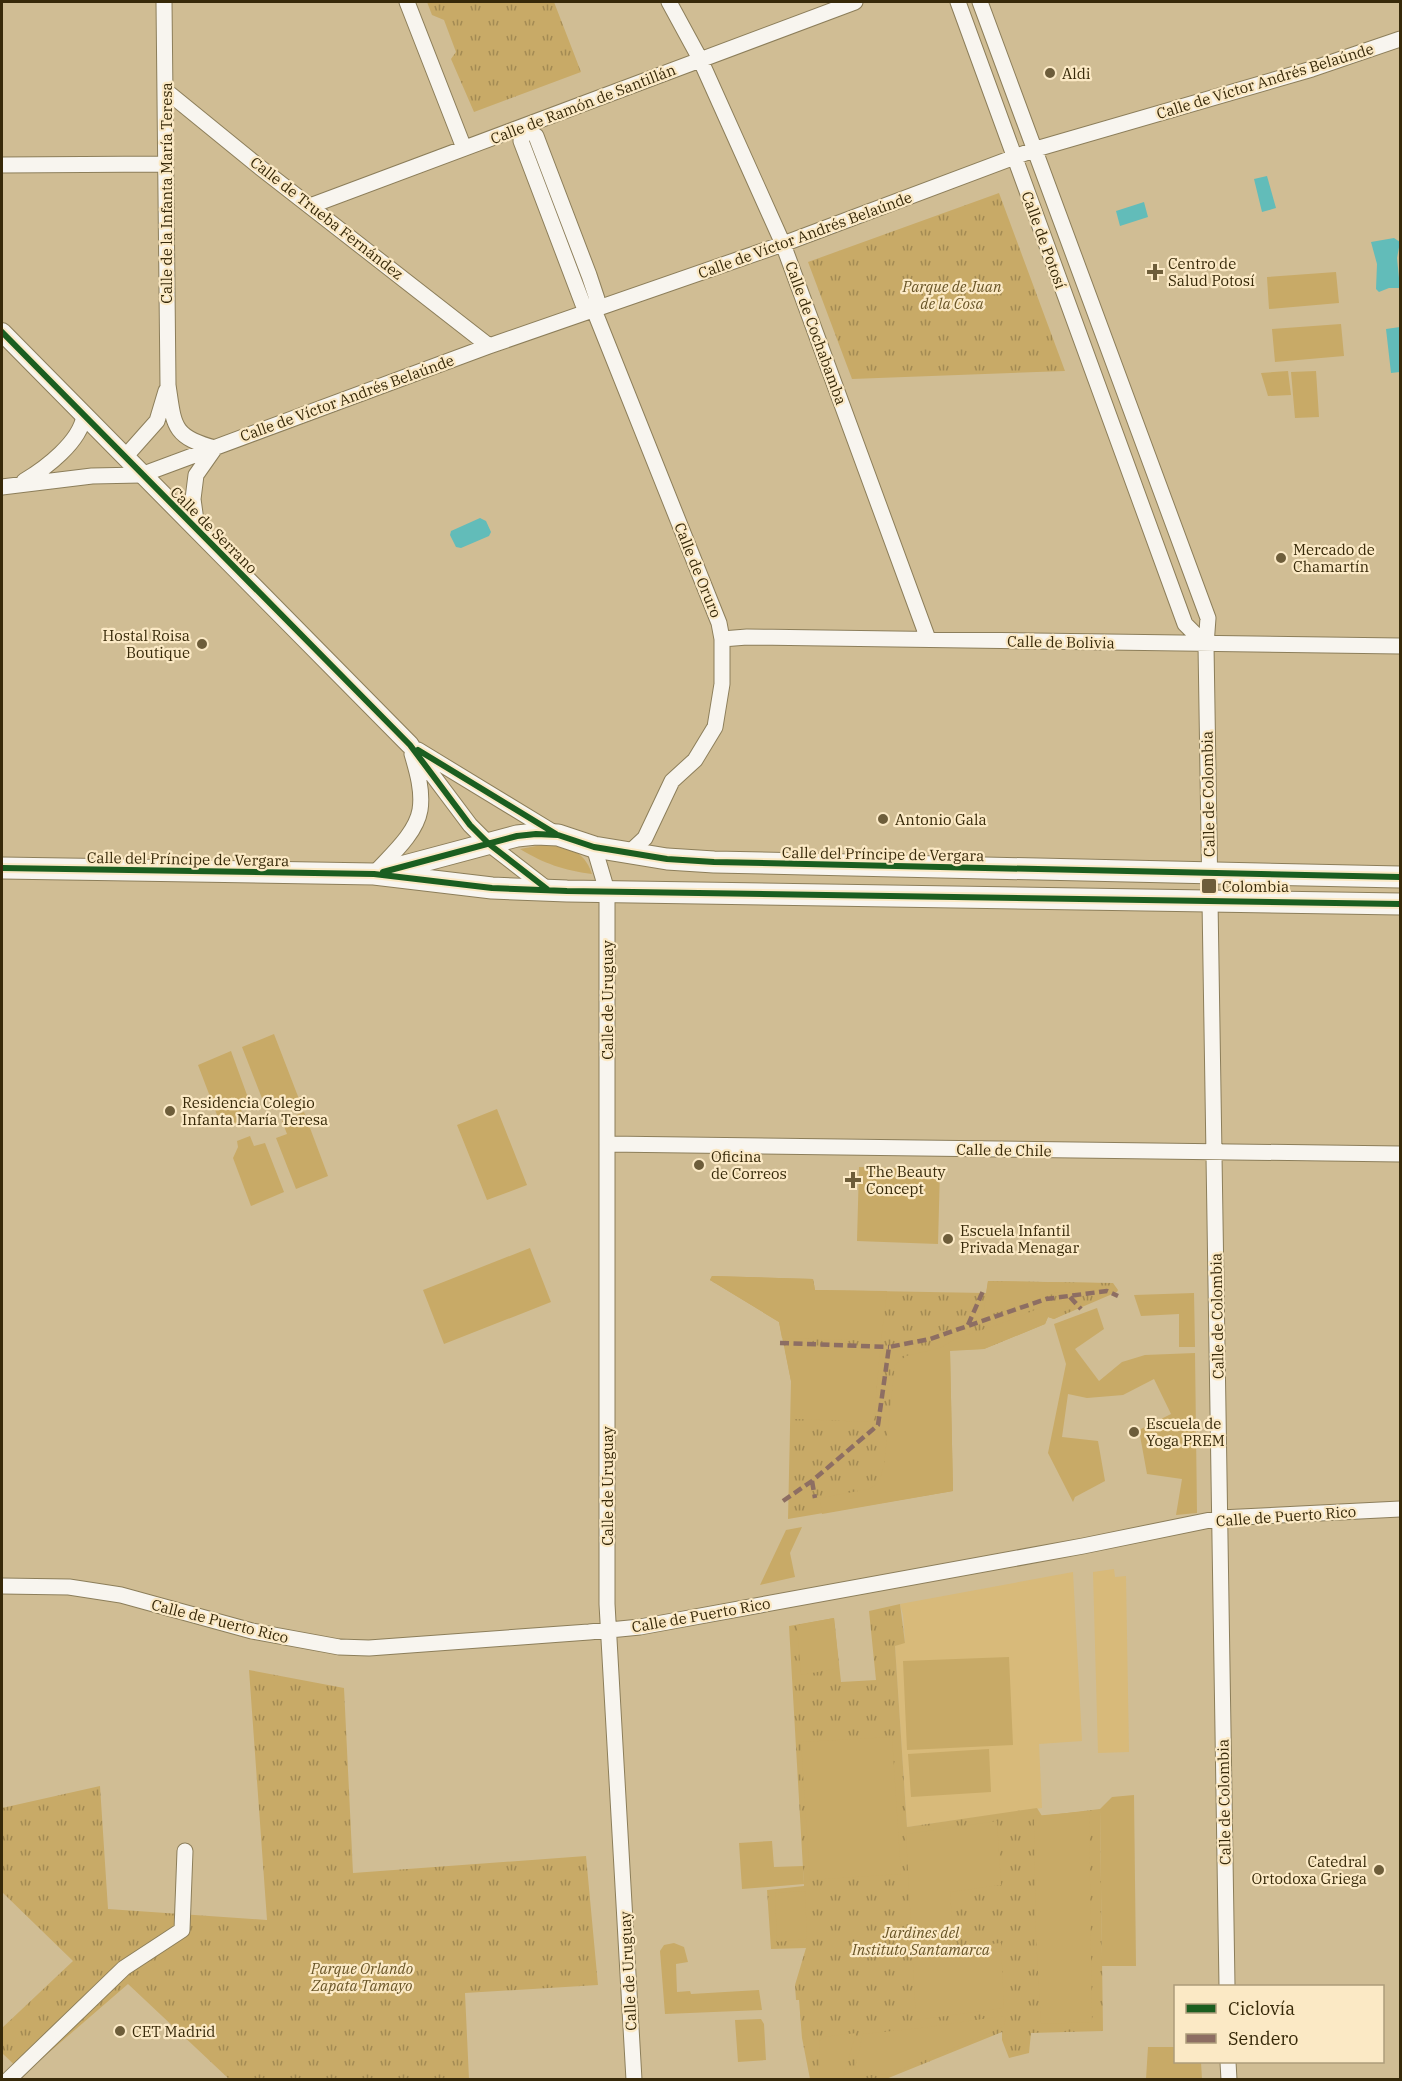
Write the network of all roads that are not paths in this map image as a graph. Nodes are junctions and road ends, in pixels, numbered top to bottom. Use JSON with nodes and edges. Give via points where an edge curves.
{"nodes":[{"id":1,"x":165,"y":2,"type":"edge"},
{"id":2,"x":407,"y":2,"type":"edge"},
{"id":3,"x":669,"y":2,"type":"edge"},
{"id":4,"x":855,"y":2,"type":"edge"},
{"id":5,"x":958,"y":2,"type":"edge"},
{"id":6,"x":980,"y":2,"type":"edge"},
{"id":7,"x":1401,"y":39,"type":"edge"},
{"id":8,"x":700,"y":59,"type":"junction"},
{"id":9,"x":165,"y":90,"type":"junction"},
{"id":10,"x":522,"y":127,"type":"junction"},
{"id":11,"x":464,"y":148,"type":"junction"},
{"id":12,"x":1036,"y":149,"type":"junction"},
{"id":13,"x":1014,"y":158,"type":"junction"},
{"id":14,"x":165,"y":164,"type":"junction"},
{"id":15,"x":2,"y":165,"type":"edge"},
{"id":16,"x":310,"y":206,"type":"junction"},
{"id":17,"x":783,"y":244,"type":"junction"},
{"id":18,"x":594,"y":310,"type":"junction"},
{"id":19,"x":2,"y":332,"type":"edge"},
{"id":20,"x":489,"y":345,"type":"junction"},
{"id":21,"x":168,"y":385,"type":"junction"},
{"id":22,"x":84,"y":416,"type":"junction"},
{"id":23,"x":215,"y":448,"type":"junction"},
{"id":24,"x":125,"y":457,"type":"junction"},
{"id":25,"x":141,"y":475,"type":"junction"},
{"id":26,"x":1157,"y":475,"type":"junction"},
{"id":27,"x":1131,"y":478,"type":"junction"},
{"id":28,"x":9,"y":486,"type":"edge"},
{"id":29,"x":197,"y":528,"type":"junction"},
{"id":30,"x":722,"y":639,"type":"junction"},
{"id":31,"x":928,"y":639,"type":"junction"},
{"id":32,"x":1206,"y":645,"type":"junction"},
{"id":33,"x":1401,"y":646,"type":"edge"},
{"id":34,"x":410,"y":745,"type":"junction"},
{"id":35,"x":558,"y":835,"type":"junction"},
{"id":36,"x":489,"y":844,"type":"junction"},
{"id":37,"x":594,"y":847,"type":"junction"},
{"id":38,"x":630,"y":852,"type":"junction"},
{"id":39,"x":2,"y":868,"type":"edge"},
{"id":40,"x":1209,"y":873,"type":"junction"},
{"id":41,"x":374,"y":874,"type":"junction"},
{"id":42,"x":1401,"y":877,"type":"edge"},
{"id":43,"x":547,"y":889,"type":"junction"},
{"id":44,"x":607,"y":891,"type":"junction"},
{"id":45,"x":1210,"y":900,"type":"junction"},
{"id":46,"x":1401,"y":904,"type":"edge"},
{"id":47,"x":607,"y":1144,"type":"junction"},
{"id":48,"x":1214,"y":1153,"type":"junction"},
{"id":49,"x":1401,"y":1154,"type":"edge"},
{"id":50,"x":1401,"y":1509,"type":"edge"},
{"id":51,"x":1220,"y":1518,"type":"junction"},
{"id":52,"x":2,"y":1586,"type":"edge"},
{"id":53,"x":608,"y":1630,"type":"junction"},
{"id":54,"x":185,"y":1851,"type":"dead end"},
{"id":55,"x":1227,"y":1985,"type":"edge"},
{"id":56,"x":1228,"y":2063,"type":"edge"},
{"id":57,"x":2,"y":2074,"type":"edge"},
{"id":58,"x":7,"y":2079,"type":"edge"},
{"id":59,"x":634,"y":2079,"type":"edge"},
{"id":60,"x":1229,"y":2079,"type":"edge"}],
"edges":[{"from":1,"to":9,"type":"street","name":"Calle de la Infanta María Teresa"},
{"from":2,"to":11,"type":"street"},
{"from":3,"to":8,"type":"street","name":"Calle de Cochabamba"},
{"from":4,"to":8,"type":"street","name":"Calle de Ramón de Santillán"},
{"from":5,"to":13,"type":"street","name":"Calle de Potosí"},
{"from":6,"to":12,"type":"street","name":"Calle de Potosí"},
{"from":7,"to":12,"type":"street","name":"Calle de Víctor Andrés Belaúnde","via":[[1312,69]]},
{"from":8,"to":10,"type":"street","name":"Calle de Ramón de Santillán"},
{"from":8,"to":17,"type":"street","name":"Calle de Cochabamba"},
{"from":9,"to":14,"type":"street","name":"Calle de la Infanta María Teresa"},
{"from":9,"to":16,"type":"street","name":"Calle de Trueba Fernández"},
{"from":10,"to":11,"type":"street","name":"Calle de Ramón de Santillán"},
{"from":10,"to":18,"type":"street","name":"Calle de Oruro","via":[[536,136],[597,299]]},
{"from":11,"to":16,"type":"street","name":"Calle de Ramón de Santillán"},
{"from":12,"to":13,"type":"street","name":"Calle de Víctor Andrés Belaúnde"},
{"from":12,"to":26,"type":"street","name":"Calle de Potosí"},
{"from":13,"to":17,"type":"street","name":"Calle de Víctor Andrés Belaúnde"},
{"from":13,"to":27,"type":"street","name":"Calle de Potosí"},
{"from":14,"to":15,"type":"street"},
{"from":14,"to":21,"type":"street","name":"Calle de la Infanta María Teresa"},
{"from":16,"to":20,"type":"street","name":"Calle de Trueba Fernández"},
{"from":17,"to":18,"type":"street","name":"Calle de Víctor Andrés Belaúnde"},
{"from":17,"to":31,"type":"street","name":"Calle de Cochabamba"},
{"from":18,"to":20,"type":"street","name":"Calle de Víctor Andrés Belaúnde"},
{"from":18,"to":30,"type":"street","name":"Calle de Oruro","via":[[719,623]]},
{"from":19,"to":22,"type":"street","name":"Calle de Serrano"},
{"from":20,"to":23,"type":"street","name":"Calle de Víctor Andrés Belaúnde"},
{"from":21,"to":23,"type":"street","name":"Calle de la Infanta María Teresa","via":[[179,432],[194,442]]},
{"from":21,"to":24,"type":"street","name":"Calle de la Infanta María Teresa","via":[[157,421]]},
{"from":22,"to":24,"type":"street","name":"Calle de Serrano"},
{"from":22,"to":28,"type":"street","via":[[79,431],[44,470]]},
{"from":23,"to":25,"type":"street","name":"Calle de Víctor Andrés Belaúnde"},
{"from":23,"to":29,"type":"street","via":[[196,475],[193,499]]},
{"from":24,"to":25,"type":"street","name":"Calle de Serrano"},
{"from":25,"to":28,"type":"street","name":"Calle de Víctor Andrés Belaúnde","via":[[92,476]]},
{"from":25,"to":29,"type":"street","name":"Calle de Serrano"},
{"from":26,"to":27,"type":"street"},
{"from":26,"to":32,"type":"street","name":"Calle de Potosí","via":[[1208,618]]},
{"from":27,"to":32,"type":"street","name":"Calle de Potosí","via":[[1185,624]]},
{"from":29,"to":34,"type":"street","name":"Calle de Serrano"},
{"from":30,"to":31,"type":"street","name":"Calle de Bolivia"},
{"from":30,"to":38,"type":"street","name":"Calle de Oruro","via":[[722,684],[715,727],[695,760],[672,781],[645,838]]},
{"from":31,"to":32,"type":"street","name":"Calle de Bolivia"},
{"from":32,"to":33,"type":"street","name":"Calle de Bolivia"},
{"from":32,"to":40,"type":"street","name":"Calle de Colombia"},
{"from":34,"to":35,"type":"street"},
{"from":34,"to":36,"type":"street","via":[[470,825]]},
{"from":34,"to":41,"type":"street","via":[[420,783],[420,810],[407,838]]},
{"from":35,"to":36,"type":"main road","name":"Calle del Príncipe de Vergara","via":[[517,836]]},
{"from":35,"to":37,"type":"main road","name":"Calle del Príncipe de Vergara"},
{"from":36,"to":41,"type":"main road","name":"Calle del Príncipe de Vergara"},
{"from":36,"to":43,"type":"street"},
{"from":37,"to":38,"type":"main road","name":"Calle del Príncipe de Vergara"},
{"from":37,"to":44,"type":"street","name":"Calle de Uruguay"},
{"from":38,"to":40,"type":"main road","name":"Calle del Príncipe de Vergara","via":[[667,859],[733,863]]},
{"from":39,"to":41,"type":"main road","name":"Calle del Príncipe de Vergara"},
{"from":40,"to":42,"type":"main road","name":"Calle del Príncipe de Vergara"},
{"from":40,"to":45,"type":"street","name":"Calle de Colombia"},
{"from":41,"to":43,"type":"main road","name":"Calle del Príncipe de Vergara","via":[[492,888]]},
{"from":43,"to":44,"type":"main road","name":"Calle del Príncipe de Vergara"},
{"from":44,"to":45,"type":"main road","name":"Calle del Príncipe de Vergara"},
{"from":44,"to":47,"type":"street","name":"Calle de Uruguay"},
{"from":45,"to":46,"type":"main road","name":"Calle del Príncipe de Vergara"},
{"from":45,"to":48,"type":"street","name":"Calle de Colombia"},
{"from":47,"to":48,"type":"street","name":"Calle de Chile"},
{"from":47,"to":53,"type":"street","name":"Calle de Uruguay"},
{"from":48,"to":49,"type":"street","name":"Calle de Chile"},
{"from":48,"to":51,"type":"street","name":"Calle de Colombia"},
{"from":50,"to":51,"type":"street","name":"Calle de Puerto Rico"},
{"from":51,"to":53,"type":"street","name":"Calle de Puerto Rico"},
{"from":51,"to":55,"type":"street","name":"Calle de Colombia"},
{"from":52,"to":53,"type":"street","name":"Calle de Puerto Rico","via":[[69,1587],[121,1595],[252,1631],[339,1647]]},
{"from":53,"to":59,"type":"street","name":"Calle de Uruguay"},
{"from":54,"to":58,"type":"street","via":[[182,1930],[124,1968]]},
{"from":56,"to":60,"type":"street"},
{"from":57,"to":58,"type":"street"}]}
